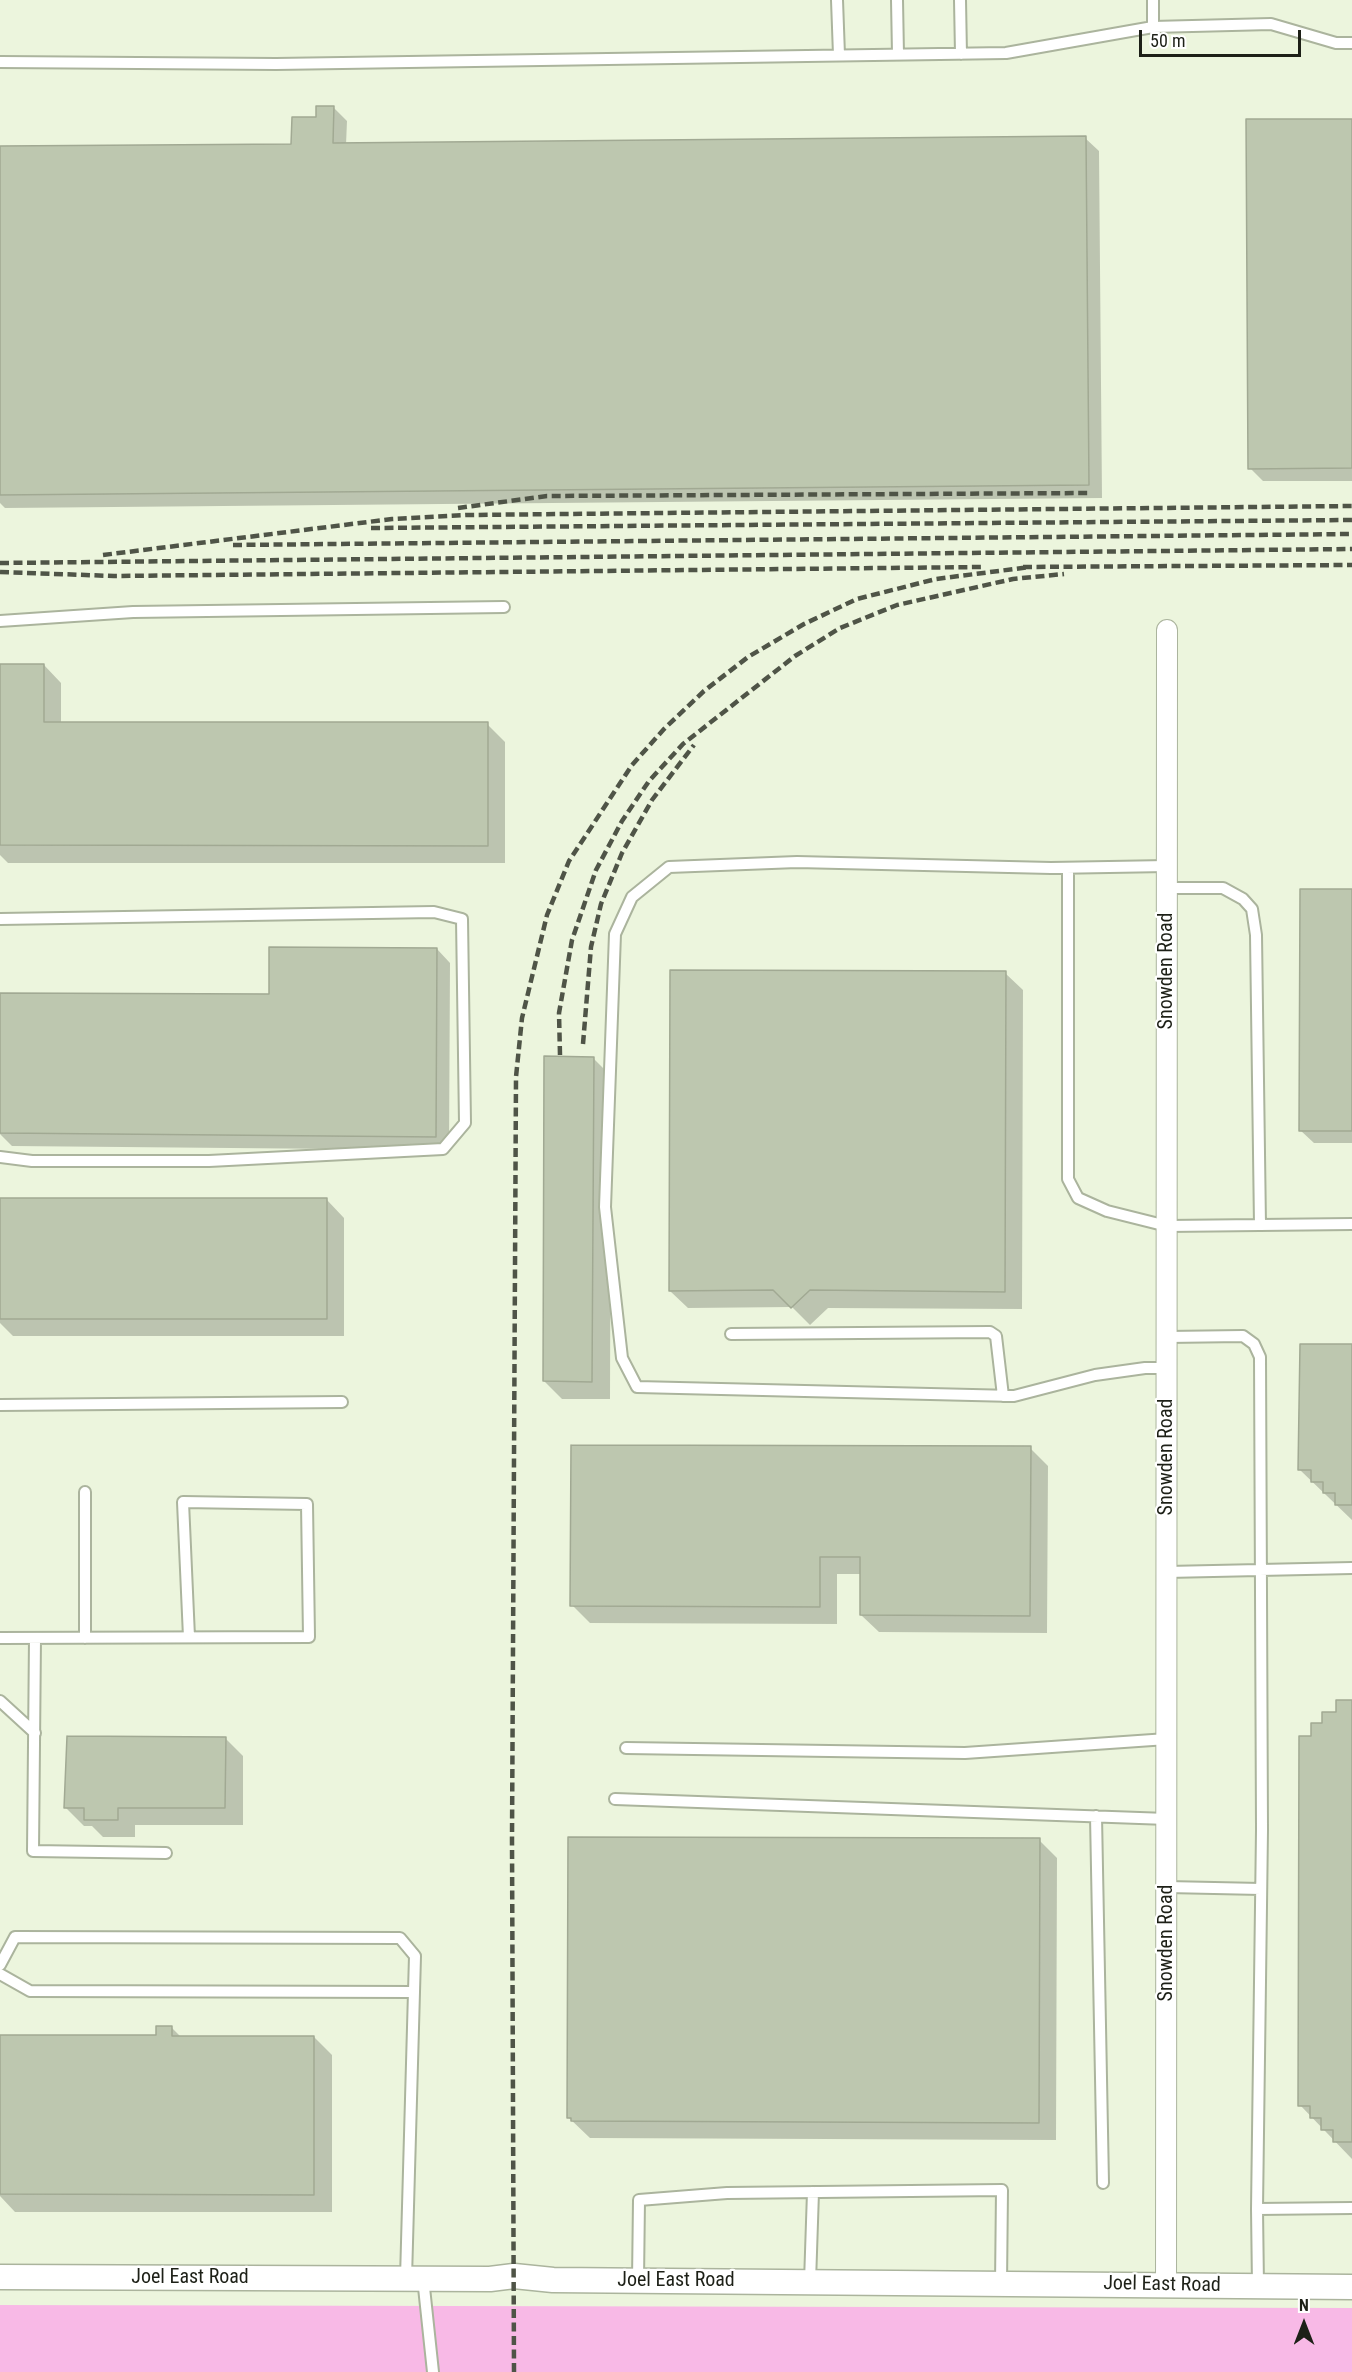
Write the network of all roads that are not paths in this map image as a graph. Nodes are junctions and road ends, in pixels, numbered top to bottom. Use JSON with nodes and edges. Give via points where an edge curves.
{"nodes":[{"id":1,"x":837,"y":0,"type":"edge"},
{"id":2,"x":897,"y":0,"type":"edge"},
{"id":3,"x":960,"y":0,"type":"edge"},
{"id":4,"x":1153,"y":0,"type":"edge"},
{"id":5,"x":1153,"y":27,"type":"junction"},
{"id":6,"x":1352,"y":43,"type":"edge"},
{"id":7,"x":898,"y":54,"type":"junction"},
{"id":8,"x":961,"y":54,"type":"junction"},
{"id":9,"x":838,"y":55,"type":"junction"},
{"id":10,"x":0,"y":62,"type":"edge"},
{"id":11,"x":504,"y":607,"type":"dead end"},
{"id":12,"x":0,"y":621,"type":"edge"},
{"id":13,"x":1167,"y":630,"type":"dead end"},
{"id":14,"x":1167,"y":866,"type":"junction"},
{"id":15,"x":1068,"y":868,"type":"junction"},
{"id":16,"x":1167,"y":888,"type":"junction"},
{"id":17,"x":0,"y":919,"type":"edge"},
{"id":18,"x":0,"y":1157,"type":"edge"},
{"id":19,"x":1352,"y":1224,"type":"edge"},
{"id":20,"x":1260,"y":1225,"type":"junction"},
{"id":21,"x":1167,"y":1226,"type":"junction"},
{"id":22,"x":731,"y":1334,"type":"dead end"},
{"id":23,"x":1167,"y":1337,"type":"junction"},
{"id":24,"x":1167,"y":1368,"type":"junction"},
{"id":25,"x":1003,"y":1396,"type":"junction"},
{"id":26,"x":342,"y":1402,"type":"dead end"},
{"id":27,"x":0,"y":1405,"type":"edge"},
{"id":28,"x":85,"y":1492,"type":"dead end"},
{"id":29,"x":1261,"y":1568,"type":"junction"},
{"id":30,"x":1352,"y":1568,"type":"edge"},
{"id":31,"x":1167,"y":1572,"type":"junction"},
{"id":32,"x":189,"y":1637,"type":"junction"},
{"id":33,"x":0,"y":1638,"type":"edge"},
{"id":34,"x":35,"y":1638,"type":"junction"},
{"id":35,"x":85,"y":1638,"type":"junction"},
{"id":36,"x":0,"y":1701,"type":"edge"},
{"id":37,"x":35,"y":1733,"type":"junction"},
{"id":38,"x":1167,"y":1739,"type":"junction"},
{"id":39,"x":626,"y":1748,"type":"dead end"},
{"id":40,"x":615,"y":1799,"type":"dead end"},
{"id":41,"x":1096,"y":1816,"type":"junction"},
{"id":42,"x":1167,"y":1820,"type":"junction"},
{"id":43,"x":166,"y":1853,"type":"dead end"},
{"id":44,"x":1167,"y":1887,"type":"junction"},
{"id":45,"x":1261,"y":1889,"type":"junction"},
{"id":46,"x":0,"y":1965,"type":"edge"},
{"id":47,"x":0,"y":1974,"type":"edge"},
{"id":48,"x":414,"y":1992,"type":"junction"},
{"id":49,"x":1103,"y":2183,"type":"dead end"},
{"id":50,"x":813,"y":2192,"type":"junction"},
{"id":51,"x":1352,"y":2208,"type":"edge"},
{"id":52,"x":1257,"y":2209,"type":"junction"},
{"id":53,"x":0,"y":2277,"type":"edge"},
{"id":54,"x":414,"y":2278,"type":"junction"},
{"id":55,"x":638,"y":2280,"type":"junction"},
{"id":56,"x":810,"y":2282,"type":"junction"},
{"id":57,"x":1001,"y":2284,"type":"junction"},
{"id":58,"x":1166,"y":2285,"type":"junction"},
{"id":59,"x":1258,"y":2286,"type":"junction"},
{"id":60,"x":1352,"y":2287,"type":"edge"},
{"id":61,"x":433,"y":2372,"type":"edge"}],
"edges":[{"from":1,"to":9,"type":"lane"},
{"from":2,"to":7,"type":"lane"},
{"from":3,"to":8,"type":"lane"},
{"from":4,"to":5,"type":"lane"},
{"from":5,"to":6,"type":"lane","via":[[1271,24],[1336,43]]},
{"from":5,"to":8,"type":"lane","via":[[1006,53]]},
{"from":7,"to":8,"type":"lane"},
{"from":7,"to":9,"type":"lane"},
{"from":9,"to":10,"type":"lane","via":[[276,64]]},
{"from":11,"to":12,"type":"lane","via":[[133,612]]},
{"from":13,"to":14,"type":"street","name":"Snowden Road"},
{"from":14,"to":15,"type":"lane"},
{"from":14,"to":16,"type":"street","name":"Snowden Road"},
{"from":15,"to":21,"type":"lane","via":[[1068,1179],[1078,1198],[1107,1211]]},
{"from":15,"to":25,"type":"lane","via":[[797,862],[669,867],[632,897],[615,934],[605,1207],[622,1358],[637,1387]]},
{"from":16,"to":20,"type":"lane","via":[[1222,888],[1243,899],[1252,909],[1256,935]]},
{"from":16,"to":21,"type":"street","name":"Snowden Road"},
{"from":17,"to":18,"type":"lane","via":[[434,912],[462,919],[465,1123],[442,1149],[209,1161],[32,1161]]},
{"from":19,"to":20,"type":"lane"},
{"from":20,"to":21,"type":"lane"},
{"from":21,"to":23,"type":"street","name":"Snowden Road"},
{"from":22,"to":25,"type":"lane","via":[[990,1332],[996,1336]]},
{"from":23,"to":24,"type":"street","name":"Snowden Road"},
{"from":23,"to":29,"type":"lane","via":[[1243,1336],[1254,1344],[1260,1357]]},
{"from":24,"to":25,"type":"lane","via":[[1095,1375]]},
{"from":24,"to":31,"type":"street","name":"Snowden Road"},
{"from":26,"to":27,"type":"lane"},
{"from":28,"to":35,"type":"lane"},
{"from":29,"to":30,"type":"lane"},
{"from":29,"to":31,"type":"lane"},
{"from":29,"to":45,"type":"lane"},
{"from":31,"to":38,"type":"street","name":"Snowden Road"},
{"from":32,"to":32,"type":"lane","via":[[309,1637],[307,1504],[183,1502]]},
{"from":32,"to":35,"type":"lane"},
{"from":33,"to":34,"type":"lane"},
{"from":34,"to":35,"type":"lane"},
{"from":34,"to":37,"type":"lane"},
{"from":36,"to":37,"type":"lane"},
{"from":37,"to":43,"type":"lane","via":[[33,1851]]},
{"from":38,"to":39,"type":"lane","via":[[965,1753]]},
{"from":38,"to":42,"type":"street","name":"Snowden Road"},
{"from":40,"to":41,"type":"lane"},
{"from":41,"to":42,"type":"lane"},
{"from":41,"to":49,"type":"lane"},
{"from":42,"to":44,"type":"street","name":"Snowden Road"},
{"from":44,"to":45,"type":"lane"},
{"from":44,"to":58,"type":"street","name":"Snowden Road"},
{"from":45,"to":52,"type":"lane"},
{"from":46,"to":48,"type":"lane","via":[[15,1937],[400,1938],[415,1956]]},
{"from":47,"to":48,"type":"lane","via":[[30,1990]]},
{"from":48,"to":54,"type":"lane"},
{"from":50,"to":55,"type":"lane","via":[[639,2200]]},
{"from":50,"to":56,"type":"lane"},
{"from":50,"to":57,"type":"lane","via":[[1002,2190]]},
{"from":51,"to":52,"type":"lane"},
{"from":52,"to":59,"type":"lane"},
{"from":53,"to":54,"type":"street","name":"Joel East Road"},
{"from":54,"to":55,"type":"street","name":"Joel East Road"},
{"from":54,"to":61,"type":"lane"},
{"from":55,"to":56,"type":"street","name":"Joel East Road"},
{"from":56,"to":57,"type":"street","name":"Joel East Road"},
{"from":57,"to":58,"type":"street","name":"Joel East Road"},
{"from":58,"to":59,"type":"street","name":"Joel East Road"},
{"from":59,"to":60,"type":"street","name":"Joel East Road"}]}
